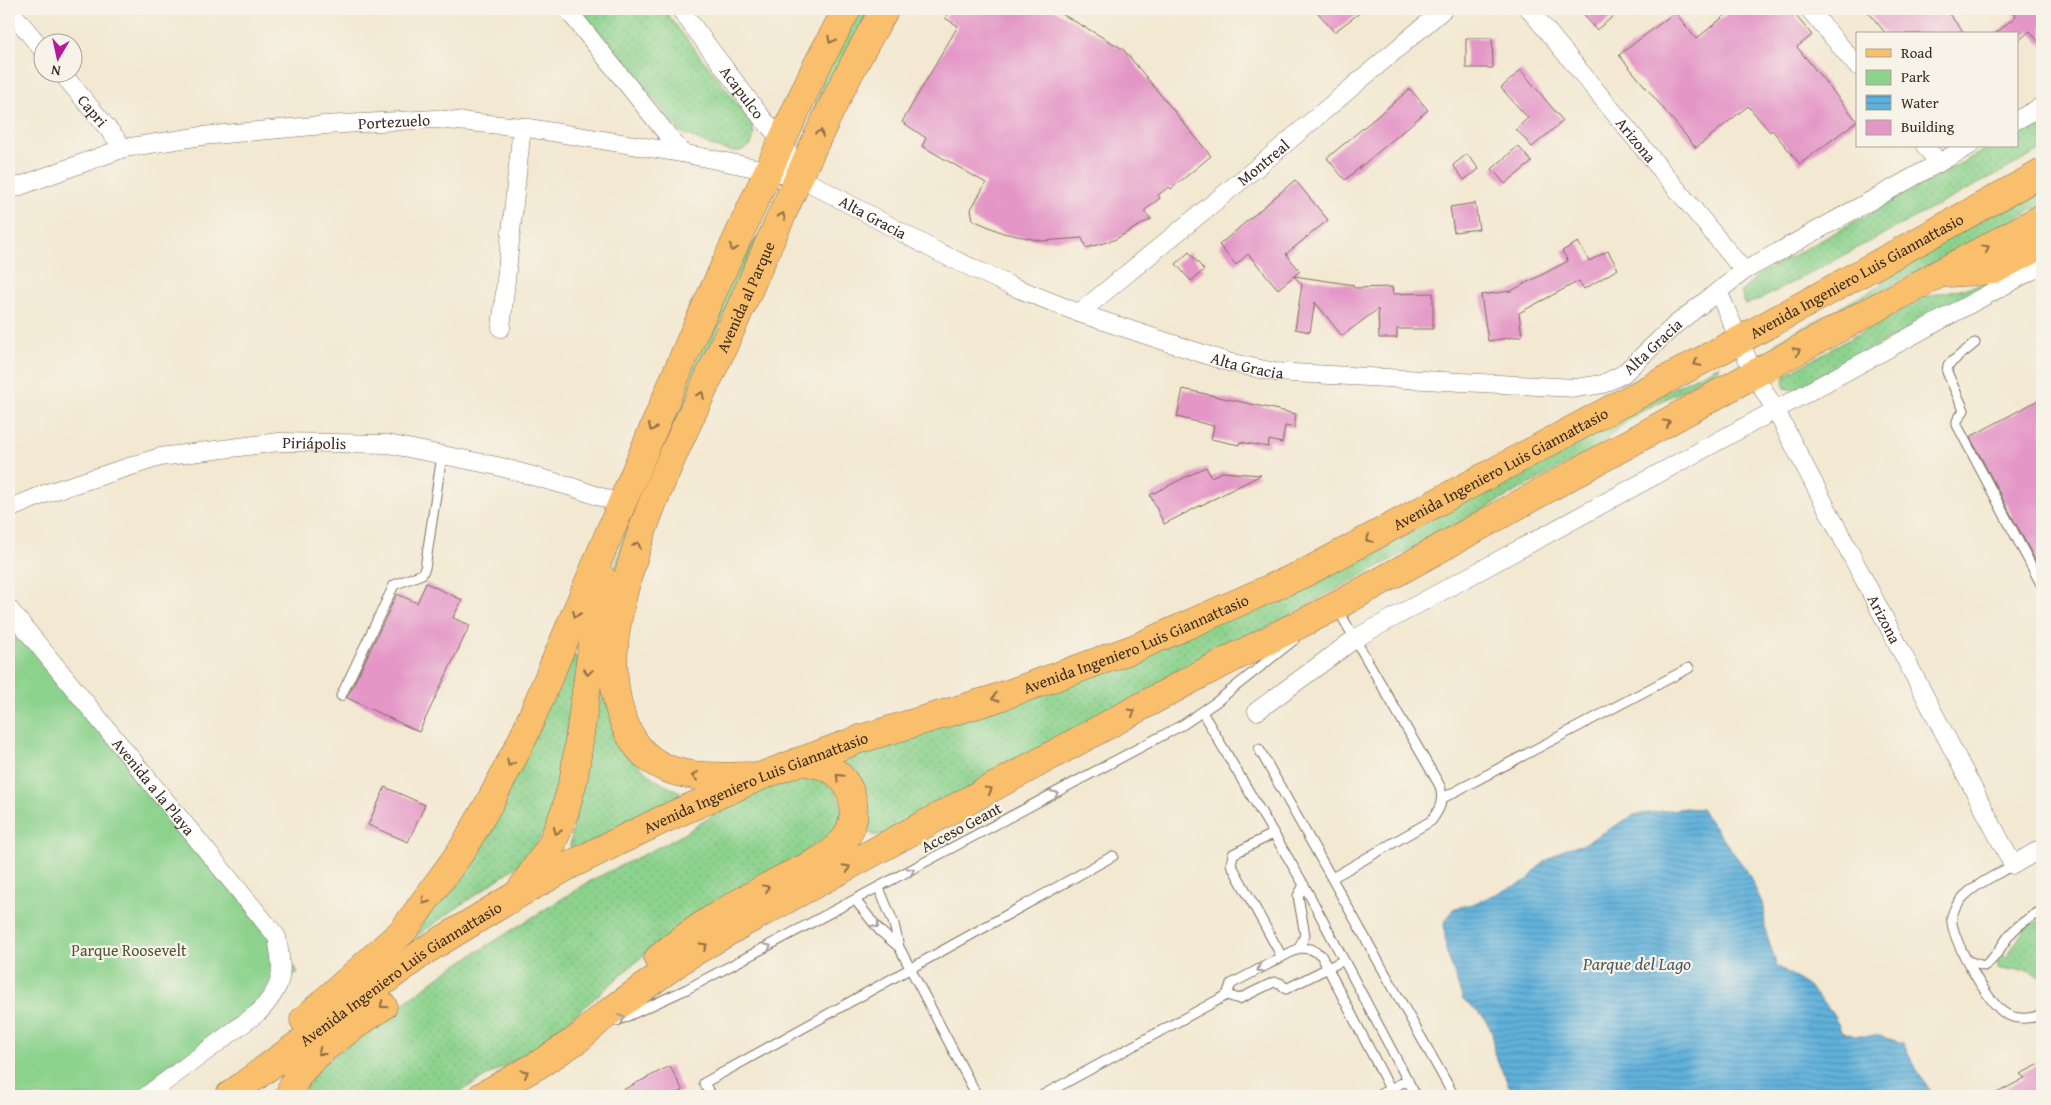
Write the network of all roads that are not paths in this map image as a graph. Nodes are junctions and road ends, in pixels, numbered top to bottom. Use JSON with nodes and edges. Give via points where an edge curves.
{"nodes":[{"id":1,"x":9,"y":9,"type":"edge"},
{"id":2,"x":567,"y":9,"type":"edge"},
{"id":3,"x":680,"y":9,"type":"edge"},
{"id":4,"x":847,"y":9,"type":"edge"},
{"id":5,"x":885,"y":9,"type":"edge"},
{"id":6,"x":1444,"y":9,"type":"edge"},
{"id":7,"x":1529,"y":9,"type":"edge"},
{"id":8,"x":1809,"y":9,"type":"edge"},
{"id":9,"x":32,"y":37,"type":"edge"},
{"id":10,"x":1856,"y":65,"type":"edge"},
{"id":11,"x":69,"y":82,"type":"edge"},
{"id":12,"x":2042,"y":106,"type":"edge"},
{"id":13,"x":2018,"y":119,"type":"edge"},
{"id":14,"x":522,"y":127,"type":"junction"},
{"id":15,"x":782,"y":140,"type":"junction"},
{"id":16,"x":124,"y":148,"type":"junction"},
{"id":17,"x":1927,"y":148,"type":"edge"},
{"id":18,"x":1965,"y":148,"type":"edge"},
{"id":19,"x":682,"y":153,"type":"junction"},
{"id":20,"x":1939,"y":163,"type":"junction"},
{"id":21,"x":2042,"y":173,"type":"edge"},
{"id":22,"x":783,"y":175,"type":"junction"},
{"id":23,"x":9,"y":190,"type":"edge"},
{"id":24,"x":2042,"y":218,"type":"edge"},
{"id":25,"x":2042,"y":244,"type":"edge"},
{"id":26,"x":2042,"y":265,"type":"edge"},
{"id":27,"x":1744,"y":270,"type":"junction"},
{"id":28,"x":1939,"y":274,"type":"junction"},
{"id":29,"x":1718,"y":291,"type":"junction"},
{"id":30,"x":1079,"y":313,"type":"junction"},
{"id":31,"x":501,"y":328,"type":"dead end"},
{"id":32,"x":1740,"y":340,"type":"junction"},
{"id":33,"x":1975,"y":343,"type":"dead end"},
{"id":34,"x":1754,"y":374,"type":"junction"},
{"id":35,"x":1776,"y":411,"type":"junction"},
{"id":36,"x":442,"y":455,"type":"junction"},
{"id":37,"x":621,"y":504,"type":"junction"},
{"id":38,"x":9,"y":509,"type":"edge"},
{"id":39,"x":2042,"y":586,"type":"edge"},
{"id":40,"x":1336,"y":606,"type":"junction"},
{"id":41,"x":9,"y":609,"type":"edge"},
{"id":42,"x":1356,"y":638,"type":"junction"},
{"id":43,"x":1689,"y":668,"type":"dead end"},
{"id":44,"x":341,"y":696,"type":"dead end"},
{"id":45,"x":1257,"y":711,"type":"dead end"},
{"id":46,"x":1202,"y":712,"type":"junction"},
{"id":47,"x":1259,"y":749,"type":"dead end"},
{"id":48,"x":799,"y":761,"type":"junction"},
{"id":49,"x":761,"y":776,"type":"junction"},
{"id":50,"x":720,"y":795,"type":"junction"},
{"id":51,"x":1443,"y":798,"type":"junction"},
{"id":52,"x":1273,"y":834,"type":"junction"},
{"id":53,"x":2042,"y":848,"type":"edge"},
{"id":54,"x":1113,"y":856,"type":"dead end"},
{"id":55,"x":2013,"y":866,"type":"junction"},
{"id":56,"x":1332,"y":878,"type":"junction"},
{"id":57,"x":1304,"y":885,"type":"junction"},
{"id":58,"x":879,"y":888,"type":"junction"},
{"id":59,"x":518,"y":894,"type":"junction"},
{"id":60,"x":856,"y":901,"type":"junction"},
{"id":61,"x":2042,"y":910,"type":"edge"},
{"id":62,"x":481,"y":936,"type":"junction"},
{"id":63,"x":899,"y":947,"type":"junction"},
{"id":64,"x":1299,"y":948,"type":"junction"},
{"id":65,"x":1282,"y":957,"type":"junction"},
{"id":66,"x":1344,"y":960,"type":"junction"},
{"id":67,"x":1968,"y":961,"type":"junction"},
{"id":68,"x":911,"y":968,"type":"junction"},
{"id":69,"x":1328,"y":968,"type":"junction"},
{"id":70,"x":636,"y":994,"type":"junction"},
{"id":71,"x":1227,"y":995,"type":"junction"},
{"id":72,"x":2042,"y":1014,"type":"edge"},
{"id":73,"x":578,"y":1039,"type":"junction"},
{"id":74,"x":276,"y":1063,"type":"junction"},
{"id":75,"x":1408,"y":1080,"type":"junction"},
{"id":76,"x":1390,"y":1089,"type":"junction"},
{"id":77,"x":146,"y":1096,"type":"edge"},
{"id":78,"x":229,"y":1096,"type":"edge"},
{"id":79,"x":290,"y":1096,"type":"edge"},
{"id":80,"x":482,"y":1096,"type":"edge"},
{"id":81,"x":711,"y":1096,"type":"edge"},
{"id":82,"x":978,"y":1096,"type":"edge"},
{"id":83,"x":1041,"y":1096,"type":"edge"},
{"id":84,"x":1378,"y":1096,"type":"edge"},
{"id":85,"x":1416,"y":1096,"type":"edge"},
{"id":86,"x":1454,"y":1096,"type":"edge"}],
"edges":[{"from":1,"to":9,"type":"street"},
{"from":2,"to":19,"type":"street"},
{"from":3,"to":15,"type":"street","name":"Acapulco"},
{"from":4,"to":15,"type":"main road","name":"Avenida al Parque","one_way":true},
{"from":22,"to":5,"type":"main road","name":"Avenida al Parque","one_way":true,"via":[[834,105]]},
{"from":6,"to":30,"type":"street","name":"Montreal"},
{"from":7,"to":27,"type":"street","name":"Arizona"},
{"from":8,"to":10,"type":"street"},
{"from":11,"to":16,"type":"street","name":"Capri"},
{"from":12,"to":13,"type":"street"},
{"from":14,"to":16,"type":"street","name":"Portezuelo","via":[[436,119],[324,124],[202,136]]},
{"from":14,"to":19,"type":"street","name":"Portezuelo"},
{"from":14,"to":31,"type":"street"},
{"from":15,"to":22,"type":"main road","name":"Avenida al Parque"},
{"from":16,"to":23,"type":"street","name":"Portezuelo"},
{"from":17,"to":20,"type":"street"},
{"from":18,"to":20,"type":"street"},
{"from":19,"to":22,"type":"street","name":"Portezuelo"},
{"from":20,"to":27,"type":"street"},
{"from":21,"to":32,"type":"main road","name":"Avenida Ingeniero Luis Giannattasio"},
{"from":22,"to":30,"type":"street","name":"Alta Gracia","via":[[938,252]]},
{"from":22,"to":37,"type":"main road","name":"Avenida al Parque","one_way":true,"via":[[692,337]]},
{"from":49,"to":22,"type":"main road","name":"Avenida al Parque","one_way":true,"via":[[711,778],[686,775],[659,764],[636,744],[624,722],[613,670],[617,620],[648,516]]},
{"from":28,"to":24,"type":"main road","one_way":true},
{"from":25,"to":28,"type":"main road","via":[[1994,270]]},
{"from":26,"to":35,"type":"street"},
{"from":27,"to":29,"type":"street"},
{"from":34,"to":28,"type":"main road","one_way":true},
{"from":29,"to":30,"type":"street","name":"Alta Gracia","via":[[1623,374],[1603,384],[1576,388],[1274,372],[1228,362]]},
{"from":29,"to":32,"type":"street","name":"Arizona"},
{"from":32,"to":34,"type":"street","name":"Arizona"},
{"from":32,"to":48,"type":"main road","name":"Avenida Ingeniero Luis Giannattasio","one_way":true,"via":[[1314,568],[1217,614],[1046,681]]},
{"from":33,"to":39,"type":"lane","via":[[1948,365],[1947,372],[1964,410],[1957,425]]},
{"from":34,"to":35,"type":"street","name":"Arizona"},
{"from":40,"to":34,"type":"main road","one_way":true},
{"from":35,"to":42,"type":"street"},
{"from":35,"to":55,"type":"street","name":"Arizona"},
{"from":36,"to":37,"type":"street","name":"Piriápolis","via":[[572,486]]},
{"from":36,"to":38,"type":"street","name":"Piriápolis","via":[[388,444],[278,442],[160,457],[47,493]]},
{"from":36,"to":44,"type":"lane","via":[[425,568],[422,574],[394,585]]},
{"from":37,"to":59,"type":"main road","one_way":true,"via":[[595,618],[574,777],[551,846]]},
{"from":37,"to":74,"type":"main road","one_way":true,"via":[[523,738],[462,850],[403,931],[293,1030]]},
{"from":40,"to":42,"type":"lane"},
{"from":40,"to":46,"type":"lane","name":"Acceso Geant"},
{"from":70,"to":40,"type":"main road","one_way":true,"via":[[687,956],[745,922],[1205,672]]},
{"from":41,"to":77,"type":"street","name":"Avenida a la Playa","via":[[277,938],[282,972],[272,998],[259,1012]]},
{"from":42,"to":45,"type":"street"},
{"from":42,"to":51,"type":"lane","via":[[1440,786]]},
{"from":43,"to":51,"type":"lane"},
{"from":46,"to":52,"type":"lane"},
{"from":58,"to":46,"type":"lane","name":"Acceso Geant","one_way":true},
{"from":47,"to":56,"type":"lane"},
{"from":48,"to":49,"type":"main road","name":"Avenida Ingeniero Luis Giannattasio"},
{"from":70,"to":48,"type":"main road","one_way":true,"via":[[658,959],[688,933],[817,861],[838,848],[848,837],[854,811],[848,788],[832,771]]},
{"from":49,"to":50,"type":"main road","name":"Avenida Ingeniero Luis Giannattasio"},
{"from":50,"to":59,"type":"main road","name":"Avenida Ingeniero Luis Giannattasio","via":[[664,819]]},
{"from":50,"to":62,"type":"main road","via":[[674,832],[530,906]]},
{"from":51,"to":56,"type":"lane","via":[[1431,821]]},
{"from":52,"to":57,"type":"lane"},
{"from":52,"to":65,"type":"lane","via":[[1233,854],[1230,864]]},
{"from":53,"to":55,"type":"street"},
{"from":54,"to":68,"type":"lane"},
{"from":55,"to":67,"type":"lane","via":[[1979,885],[1960,901],[1952,915],[1952,927]]},
{"from":56,"to":86,"type":"lane"},
{"from":57,"to":64,"type":"lane","via":[[1298,896],[1305,935]]},
{"from":57,"to":66,"type":"lane"},
{"from":58,"to":60,"type":"lane","name":"Acceso Geant"},
{"from":58,"to":63,"type":"lane","via":[[894,924]]},
{"from":59,"to":62,"type":"main road"},
{"from":59,"to":74,"type":"main road","name":"Avenida Ingeniero Luis Giannattasio","via":[[426,950]]},
{"from":60,"to":63,"type":"lane","one_way":true,"via":[[880,931]]},
{"from":73,"to":60,"type":"lane","name":"Acceso Geant","one_way":true,"via":[[686,989]]},
{"from":61,"to":67,"type":"lane","via":[[2011,932],[1991,962],[1984,966]]},
{"from":62,"to":79,"type":"main road","one_way":true,"via":[[306,1063],[296,1077]]},
{"from":63,"to":68,"type":"lane"},
{"from":64,"to":65,"type":"lane"},
{"from":64,"to":69,"type":"lane","via":[[1311,949],[1321,955]]},
{"from":65,"to":71,"type":"lane","one_way":true,"via":[[1231,984]]},
{"from":66,"to":69,"type":"lane"},
{"from":66,"to":75,"type":"lane"},
{"from":67,"to":72,"type":"lane","via":[[2002,1012],[2018,1019]]},
{"from":68,"to":81,"type":"lane","via":[[704,1083]]},
{"from":68,"to":82,"type":"lane"},
{"from":69,"to":71,"type":"lane","via":[[1286,989],[1274,982],[1239,999]]},
{"from":69,"to":76,"type":"lane"},
{"from":70,"to":73,"type":"main road"},
{"from":71,"to":83,"type":"lane"},
{"from":80,"to":73,"type":"main road","one_way":true},
{"from":74,"to":78,"type":"main road","name":"Avenida Ingeniero Luis Giannattasio"},
{"from":75,"to":76,"type":"lane"},
{"from":75,"to":85,"type":"lane"},
{"from":76,"to":84,"type":"lane"}]}
